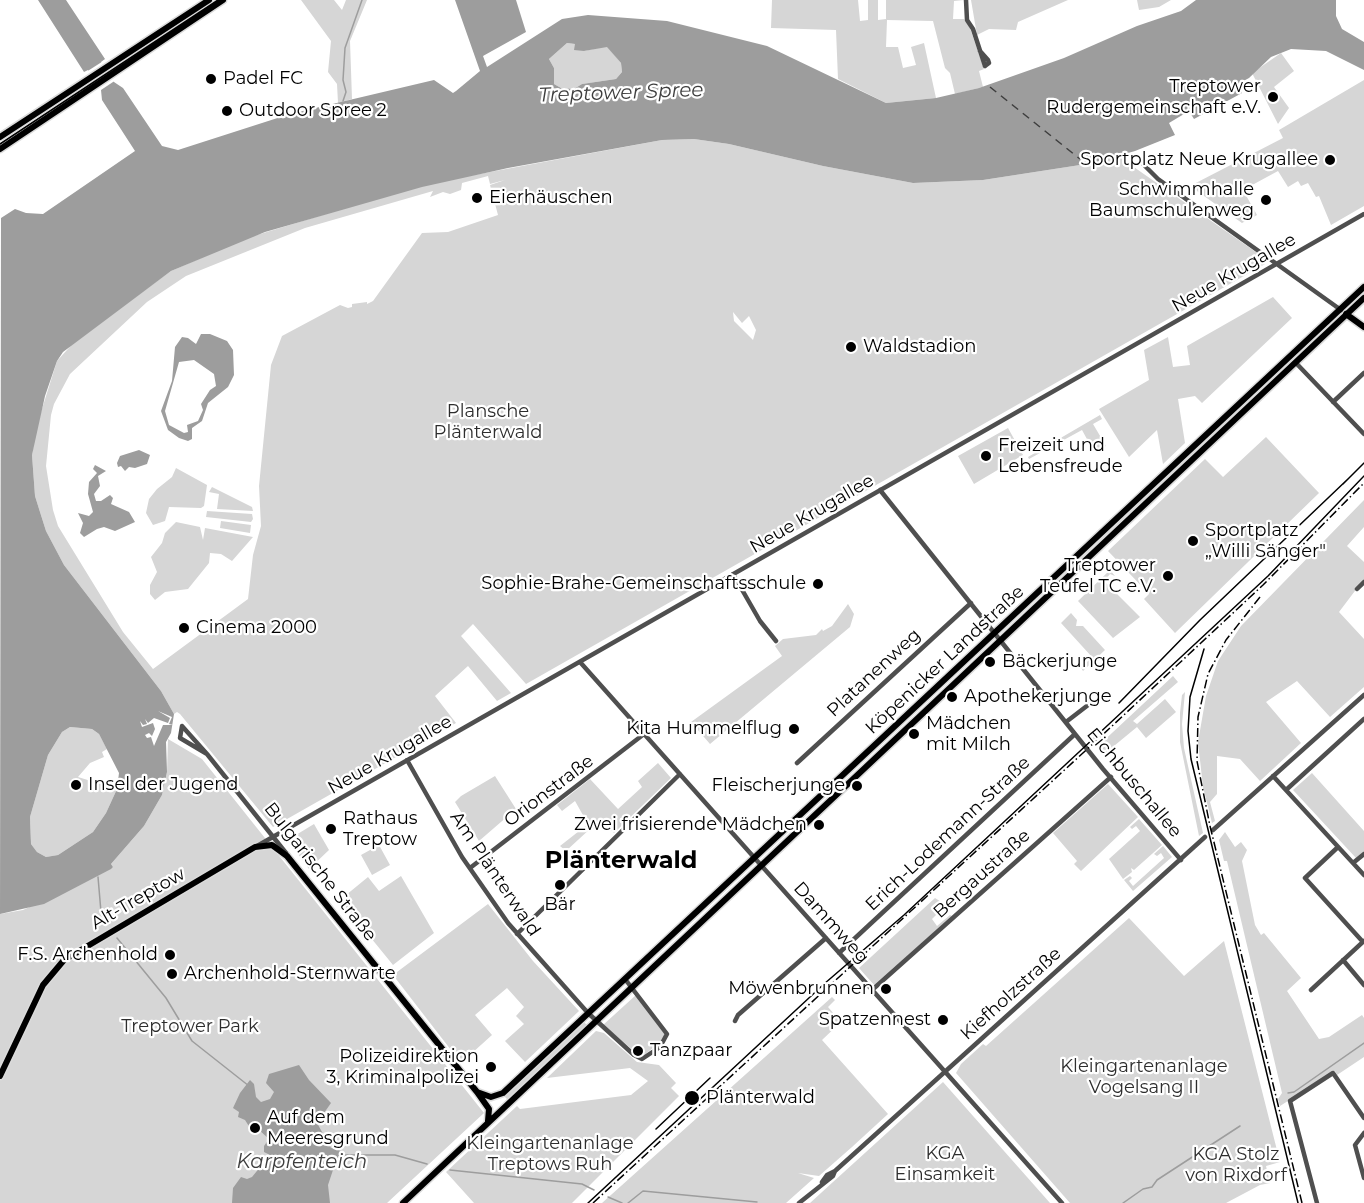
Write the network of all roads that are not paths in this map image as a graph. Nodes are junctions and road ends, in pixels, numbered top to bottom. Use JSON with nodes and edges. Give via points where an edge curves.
{"nodes":[{"id":1,"x":209,"y":0,"type":"edge"},
{"id":2,"x":224,"y":0,"type":"edge"},
{"id":3,"x":966,"y":0,"type":"edge"},
{"id":4,"x":980,"y":51,"type":"dead end"},
{"id":5,"x":0,"y":137,"type":"edge"},
{"id":6,"x":0,"y":149,"type":"edge"},
{"id":7,"x":1141,"y":162,"type":"dead end"},
{"id":8,"x":1364,"y":214,"type":"edge"},
{"id":9,"x":1276,"y":265,"type":"junction"},
{"id":10,"x":1364,"y":287,"type":"edge"},
{"id":11,"x":1364,"y":298,"type":"edge"},
{"id":12,"x":1341,"y":310,"type":"junction"},
{"id":13,"x":1347,"y":314,"type":"junction"},
{"id":14,"x":1364,"y":327,"type":"edge"},
{"id":15,"x":1296,"y":363,"type":"junction"},
{"id":16,"x":1364,"y":373,"type":"edge"},
{"id":17,"x":1333,"y":402,"type":"junction"},
{"id":18,"x":1364,"y":434,"type":"edge"},
{"id":19,"x":880,"y":490,"type":"junction"},
{"id":20,"x":734,"y":574,"type":"junction"},
{"id":21,"x":1364,"y":582,"type":"edge"},
{"id":22,"x":1357,"y":589,"type":"dead end"},
{"id":23,"x":971,"y":603,"type":"junction"},
{"id":24,"x":995,"y":633,"type":"junction"},
{"id":25,"x":1001,"y":641,"type":"junction"},
{"id":26,"x":776,"y":642,"type":"dead end"},
{"id":27,"x":580,"y":662,"type":"junction"},
{"id":28,"x":1364,"y":695,"type":"edge"},
{"id":29,"x":1092,"y":702,"type":"dead end"},
{"id":30,"x":1364,"y":719,"type":"edge"},
{"id":31,"x":1066,"y":722,"type":"junction"},
{"id":32,"x":644,"y":734,"type":"junction"},
{"id":33,"x":1076,"y":734,"type":"junction"},
{"id":34,"x":207,"y":754,"type":"junction"},
{"id":35,"x":407,"y":760,"type":"junction"},
{"id":36,"x":797,"y":763,"type":"dead end"},
{"id":37,"x":680,"y":774,"type":"junction"},
{"id":38,"x":1273,"y":776,"type":"junction"},
{"id":39,"x":1111,"y":777,"type":"junction"},
{"id":40,"x":1286,"y":790,"type":"junction"},
{"id":41,"x":1213,"y":830,"type":"dead end"},
{"id":42,"x":273,"y":836,"type":"junction"},
{"id":43,"x":1205,"y":837,"type":"dead end"},
{"id":44,"x":255,"y":847,"type":"junction"},
{"id":45,"x":1338,"y":847,"type":"junction"},
{"id":46,"x":1364,"y":854,"type":"edge"},
{"id":47,"x":287,"y":856,"type":"junction"},
{"id":48,"x":755,"y":858,"type":"junction"},
{"id":49,"x":1181,"y":860,"type":"junction"},
{"id":50,"x":1353,"y":863,"type":"junction"},
{"id":51,"x":761,"y":866,"type":"junction"},
{"id":52,"x":470,"y":868,"type":"junction"},
{"id":53,"x":1364,"y":875,"type":"edge"},
{"id":54,"x":517,"y":934,"type":"junction"},
{"id":55,"x":826,"y":938,"type":"junction"},
{"id":56,"x":1364,"y":941,"type":"edge"},
{"id":57,"x":839,"y":953,"type":"junction"},
{"id":58,"x":1343,"y":960,"type":"junction"},
{"id":59,"x":625,"y":979,"type":"junction"},
{"id":60,"x":1364,"y":985,"type":"edge"},
{"id":61,"x":632,"y":987,"type":"junction"},
{"id":62,"x":872,"y":990,"type":"junction"},
{"id":63,"x":1311,"y":990,"type":"dead end"},
{"id":64,"x":588,"y":1013,"type":"junction"},
{"id":65,"x":597,"y":1021,"type":"junction"},
{"id":66,"x":735,"y":1022,"type":"dead end"},
{"id":67,"x":945,"y":1072,"type":"junction"},
{"id":68,"x":0,"y":1076,"type":"edge"},
{"id":69,"x":477,"y":1092,"type":"junction"},
{"id":70,"x":1364,"y":1118,"type":"edge"},
{"id":71,"x":488,"y":1122,"type":"junction"},
{"id":72,"x":1364,"y":1133,"type":"edge"},
{"id":73,"x":1364,"y":1178,"type":"edge"},
{"id":74,"x":403,"y":1203,"type":"edge"},
{"id":75,"x":799,"y":1203,"type":"edge"},
{"id":76,"x":1062,"y":1203,"type":"edge"},
{"id":77,"x":1317,"y":1203,"type":"edge"}],
"edges":[{"from":1,"to":5,"type":"main road"},
{"from":2,"to":6,"type":"main road"},
{"from":3,"to":4,"type":"street","via":[[967,20]]},
{"from":7,"to":9,"type":"street","via":[[1158,179]]},
{"from":8,"to":9,"type":"street","name":"Neue Krugallee"},
{"from":9,"to":12,"type":"street"},
{"from":9,"to":19,"type":"street","name":"Neue Krugallee"},
{"from":10,"to":12,"type":"main road","name":"Köpenicker Landstraße"},
{"from":11,"to":13,"type":"main road","name":"Köpenicker Landstraße"},
{"from":12,"to":13,"type":"main road"},
{"from":12,"to":24,"type":"main road","name":"Köpenicker Landstraße"},
{"from":13,"to":14,"type":"main road"},
{"from":13,"to":15,"type":"main road","name":"Köpenicker Landstraße"},
{"from":15,"to":17,"type":"street"},
{"from":15,"to":25,"type":"main road","name":"Köpenicker Landstraße"},
{"from":16,"to":17,"type":"street"},
{"from":17,"to":18,"type":"street"},
{"from":19,"to":20,"type":"street","name":"Neue Krugallee"},
{"from":19,"to":23,"type":"street","name":"Eichbuschallee"},
{"from":20,"to":26,"type":"street"},
{"from":20,"to":27,"type":"street","name":"Neue Krugallee"},
{"from":21,"to":22,"type":"street"},
{"from":23,"to":24,"type":"street","name":"Eichbuschallee"},
{"from":23,"to":36,"type":"street","name":"Platanenweg"},
{"from":24,"to":25,"type":"street","name":"Eichbuschallee"},
{"from":24,"to":48,"type":"main road","name":"Köpenicker Landstraße"},
{"from":25,"to":31,"type":"street","name":"Eichbuschallee"},
{"from":25,"to":51,"type":"main road","name":"Köpenicker Landstraße"},
{"from":27,"to":32,"type":"street","name":"Dammweg"},
{"from":27,"to":35,"type":"street","name":"Neue Krugallee"},
{"from":28,"to":38,"type":"street"},
{"from":29,"to":31,"type":"street","name":"Eichbuschallee"},
{"from":30,"to":40,"type":"street"},
{"from":31,"to":33,"type":"street","name":"Eichbuschallee"},
{"from":32,"to":37,"type":"street","name":"Dammweg"},
{"from":32,"to":52,"type":"street","name":"Orionstraße"},
{"from":33,"to":39,"type":"street","name":"Eichbuschallee"},
{"from":33,"to":57,"type":"street","name":"Erich-Lodemann-Straße"},
{"from":34,"to":34,"type":"street","name":"Bulgarische Straße","via":[[185,727],[182,726],[180,738]]},
{"from":34,"to":42,"type":"street","name":"Bulgarische Straße"},
{"from":35,"to":42,"type":"street","name":"Neue Krugallee"},
{"from":35,"to":52,"type":"street","name":"Am Plänterwald"},
{"from":37,"to":48,"type":"street","name":"Dammweg"},
{"from":37,"to":54,"type":"street"},
{"from":38,"to":40,"type":"street"},
{"from":38,"to":41,"type":"street"},
{"from":39,"to":49,"type":"street","name":"Eichbuschallee"},
{"from":39,"to":62,"type":"street","name":"Bergaustraße"},
{"from":40,"to":45,"type":"street"},
{"from":42,"to":44,"type":"street","name":"Alt-Treptow"},
{"from":42,"to":47,"type":"street","name":"Bulgarische Straße"},
{"from":43,"to":49,"type":"street","name":"Kiefholzstraße"},
{"from":44,"to":47,"type":"main road","via":[[277,846]]},
{"from":44,"to":68,"type":"main road","name":"Alt-Treptow","via":[[63,960],[43,985]]},
{"from":45,"to":50,"type":"street"},
{"from":45,"to":56,"type":"street","via":[[1305,878]]},
{"from":46,"to":50,"type":"street"},
{"from":47,"to":69,"type":"main road","name":"Bulgarische Straße"},
{"from":48,"to":51,"type":"street","name":"Dammweg"},
{"from":48,"to":59,"type":"main road","name":"Köpenicker Landstraße"},
{"from":49,"to":67,"type":"street","name":"Kiefholzstraße"},
{"from":50,"to":53,"type":"street"},
{"from":51,"to":55,"type":"street","name":"Dammweg"},
{"from":51,"to":61,"type":"main road","name":"Köpenicker Landstraße"},
{"from":52,"to":54,"type":"street","name":"Am Plänterwald"},
{"from":54,"to":64,"type":"street","name":"Am Plänterwald"},
{"from":55,"to":57,"type":"street","name":"Dammweg"},
{"from":55,"to":66,"type":"street","via":[[738,1015]]},
{"from":56,"to":58,"type":"street"},
{"from":57,"to":62,"type":"street","name":"Dammweg"},
{"from":58,"to":60,"type":"street"},
{"from":58,"to":63,"type":"street"},
{"from":59,"to":61,"type":"street"},
{"from":59,"to":64,"type":"main road","name":"Köpenicker Landstraße"},
{"from":61,"to":65,"type":"main road","name":"Köpenicker Landstraße"},
{"from":61,"to":65,"type":"street","via":[[666,1031],[660,1047],[646,1058],[637,1057]]},
{"from":62,"to":67,"type":"street","name":"Dammweg"},
{"from":64,"to":65,"type":"street","name":"Am Plänterwald"},
{"from":64,"to":69,"type":"main road","name":"Köpenicker Landstraße","via":[[500,1095],[488,1097]]},
{"from":65,"to":71,"type":"main road","name":"Köpenicker Landstraße"},
{"from":67,"to":75,"type":"street","name":"Kiefholzstraße"},
{"from":67,"to":76,"type":"street","name":"Dammweg"},
{"from":69,"to":71,"type":"main road","name":"Bulgarische Straße","via":[[489,1109]]},
{"from":70,"to":77,"type":"street","via":[[1333,1073],[1290,1101]]},
{"from":71,"to":74,"type":"main road","name":"Köpenicker Landstraße"},
{"from":72,"to":73,"type":"street","via":[[1355,1145]]}]}
